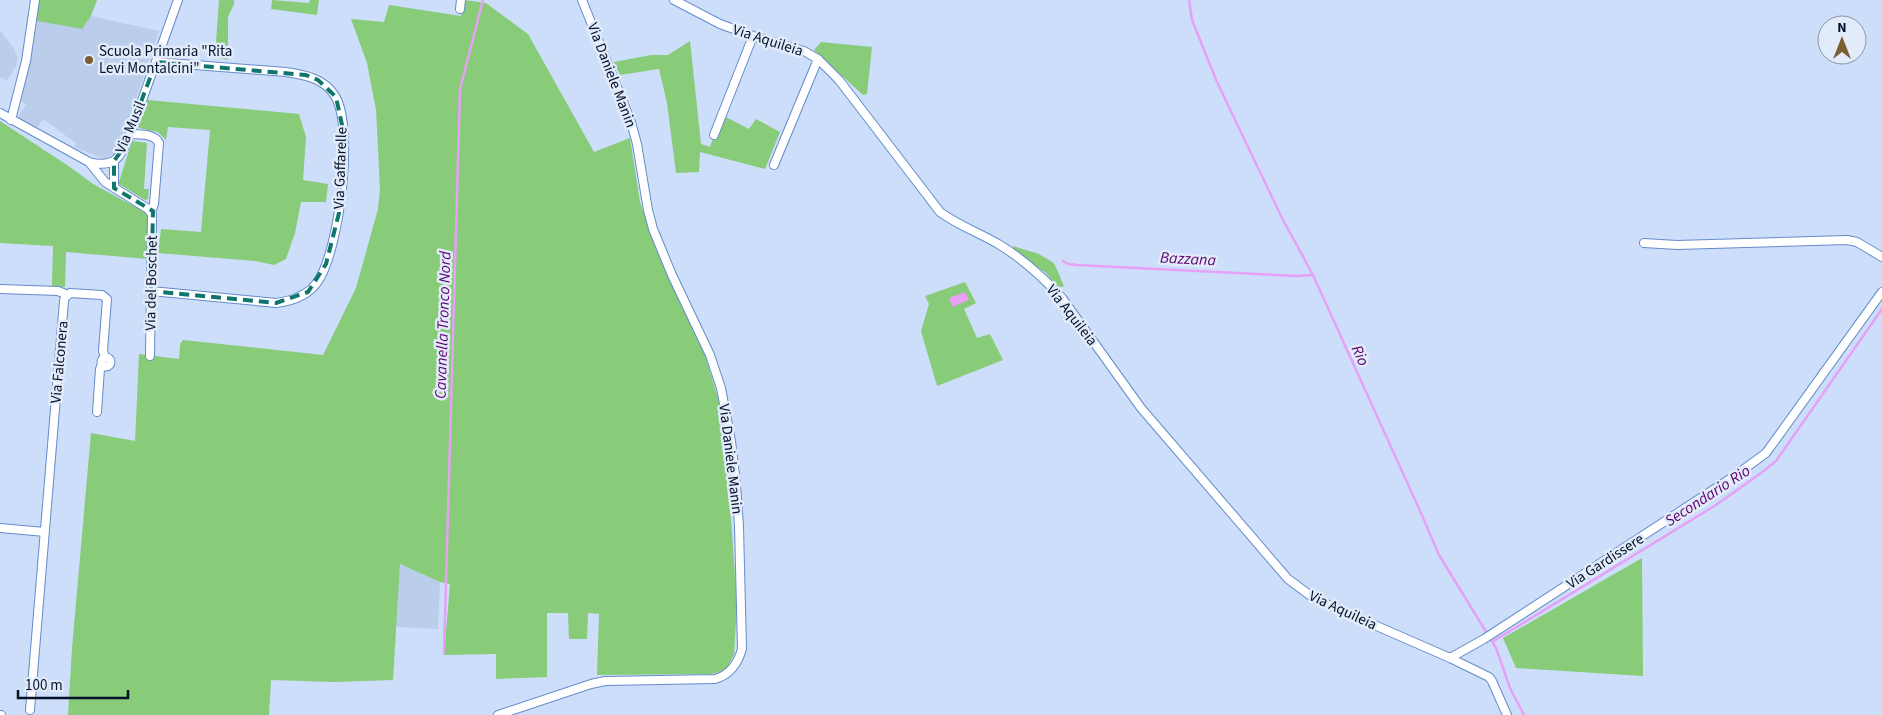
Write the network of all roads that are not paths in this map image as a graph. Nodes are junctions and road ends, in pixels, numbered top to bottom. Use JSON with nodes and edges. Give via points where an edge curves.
{"nodes":[{"id":1,"x":35,"y":0,"type":"edge"},
{"id":2,"x":178,"y":0,"type":"edge"},
{"id":3,"x":461,"y":0,"type":"edge"},
{"id":4,"x":582,"y":0,"type":"edge"},
{"id":5,"x":674,"y":0,"type":"edge"},
{"id":6,"x":460,"y":9,"type":"dead end"},
{"id":7,"x":752,"y":36,"type":"junction"},
{"id":8,"x":818,"y":59,"type":"junction"},
{"id":9,"x":156,"y":62,"type":"junction"},
{"id":10,"x":0,"y":113,"type":"edge"},
{"id":11,"x":11,"y":120,"type":"junction"},
{"id":12,"x":130,"y":134,"type":"junction"},
{"id":13,"x":714,"y":134,"type":"dead end"},
{"id":14,"x":114,"y":161,"type":"junction"},
{"id":15,"x":89,"y":162,"type":"junction"},
{"id":16,"x":774,"y":165,"type":"dead end"},
{"id":17,"x":114,"y":188,"type":"junction"},
{"id":18,"x":151,"y":212,"type":"junction"},
{"id":19,"x":1644,"y":243,"type":"dead end"},
{"id":20,"x":1882,"y":256,"type":"edge"},
{"id":21,"x":0,"y":289,"type":"edge"},
{"id":22,"x":151,"y":291,"type":"junction"},
{"id":23,"x":1882,"y":292,"type":"edge"},
{"id":24,"x":68,"y":295,"type":"junction"},
{"id":25,"x":150,"y":356,"type":"dead end"},
{"id":26,"x":97,"y":412,"type":"dead end"},
{"id":27,"x":0,"y":528,"type":"edge"},
{"id":28,"x":45,"y":532,"type":"junction"},
{"id":29,"x":1450,"y":658,"type":"junction"},
{"id":30,"x":30,"y":710,"type":"dead end"},
{"id":31,"x":498,"y":715,"type":"edge"},
{"id":32,"x":1507,"y":715,"type":"edge"}],
"edges":[{"from":1,"to":11,"type":"street","via":[[26,61]]},
{"from":2,"to":9,"type":"street","name":"Via Musil"},
{"from":3,"to":6,"type":"street"},
{"from":4,"to":31,"type":"street","name":"Via Daniele Manin","via":[[631,122],[654,229],[710,355],[721,388],[736,484],[742,649],[735,666],[720,678],[606,681]]},
{"from":5,"to":7,"type":"street","name":"Via Aquileia","via":[[720,24]]},
{"from":7,"to":8,"type":"street","name":"Via Aquileia","via":[[804,51]]},
{"from":7,"to":13,"type":"street"},
{"from":8,"to":16,"type":"street"},
{"from":8,"to":29,"type":"street","name":"Via Aquileia","via":[[840,80],[940,212],[999,244],[1047,281],[1141,408],[1288,579],[1315,599]]},
{"from":9,"to":12,"type":"street","name":"Via Musil"},
{"from":9,"to":22,"type":"street","name":"Via Gaffarelle","via":[[286,72],[318,80],[336,97],[341,112],[343,165],[333,240],[323,273],[308,292],[276,303]]},
{"from":10,"to":11,"type":"street","name":"Via Musil"},
{"from":11,"to":15,"type":"street","name":"Via Musil"},
{"from":12,"to":14,"type":"street","name":"Via Musil"},
{"from":12,"to":18,"type":"street","name":"Via del Boschet","via":[[151,136],[159,144]]},
{"from":14,"to":15,"type":"street","name":"Via Musil","via":[[102,165]]},
{"from":14,"to":17,"type":"street"},
{"from":15,"to":17,"type":"street"},
{"from":17,"to":18,"type":"street"},
{"from":18,"to":22,"type":"street","name":"Via del Boschet"},
{"from":19,"to":20,"type":"street","via":[[1847,240]]},
{"from":21,"to":24,"type":"street","via":[[58,291]]},
{"from":22,"to":25,"type":"street","name":"Via del Boschet"},
{"from":23,"to":29,"type":"street","name":"Via Gardissere","via":[[1766,453],[1484,639]]},
{"from":24,"to":26,"type":"street","via":[[74,292],[106,297],[104,361],[100,369]]},
{"from":24,"to":28,"type":"street","name":"Via Falconera","via":[[64,301]]},
{"from":27,"to":28,"type":"street"},
{"from":28,"to":30,"type":"street","name":"Via Falconera"},
{"from":29,"to":32,"type":"street","name":"Via Aquileia","via":[[1492,681]]}]}
